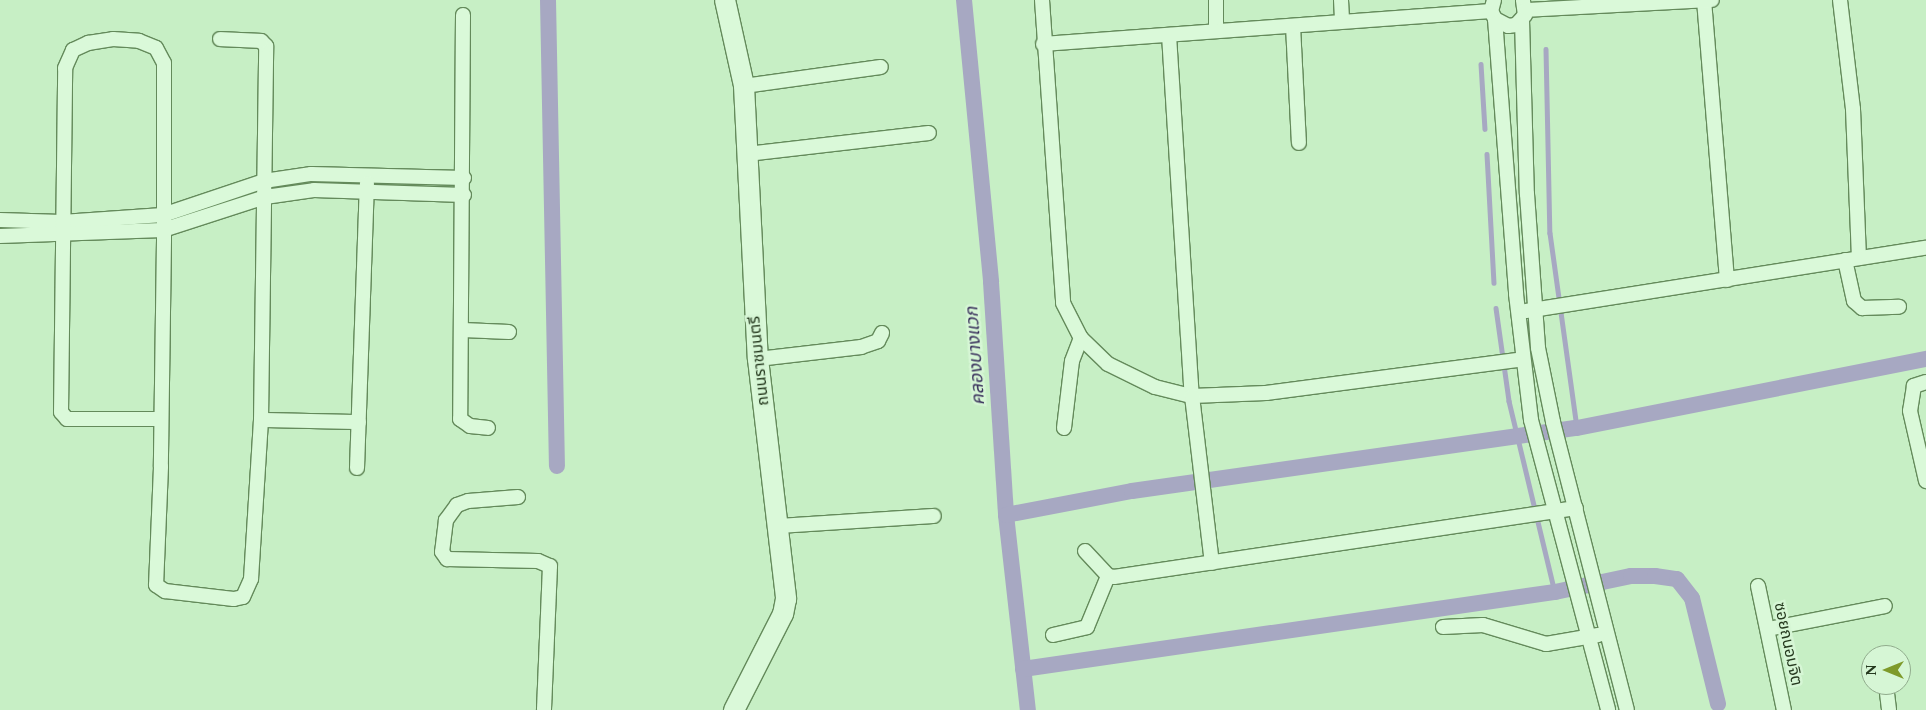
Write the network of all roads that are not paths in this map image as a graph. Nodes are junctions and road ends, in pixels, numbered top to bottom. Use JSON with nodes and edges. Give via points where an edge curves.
{"nodes":[{"id":1,"x":725,"y":0,"type":"edge"},
{"id":2,"x":1042,"y":0,"type":"edge"},
{"id":3,"x":1216,"y":0,"type":"edge"},
{"id":4,"x":1341,"y":0,"type":"edge"},
{"id":5,"x":1707,"y":0,"type":"edge"},
{"id":6,"x":1840,"y":0,"type":"edge"},
{"id":7,"x":1493,"y":10,"type":"edge"},
{"id":8,"x":1524,"y":10,"type":"edge"},
{"id":9,"x":463,"y":15,"type":"dead end"},
{"id":10,"x":1342,"y":21,"type":"junction"},
{"id":11,"x":1293,"y":26,"type":"junction"},
{"id":12,"x":1216,"y":31,"type":"junction"},
{"id":13,"x":1170,"y":35,"type":"junction"},
{"id":14,"x":220,"y":39,"type":"dead end"},
{"id":15,"x":1043,"y":44,"type":"junction"},
{"id":16,"x":881,"y":67,"type":"dead end"},
{"id":17,"x":744,"y":86,"type":"junction"},
{"id":18,"x":929,"y":133,"type":"dead end"},
{"id":19,"x":1299,"y":143,"type":"dead end"},
{"id":20,"x":747,"y":154,"type":"junction"},
{"id":21,"x":368,"y":175,"type":"junction"},
{"id":22,"x":464,"y":178,"type":"junction"},
{"id":23,"x":264,"y":181,"type":"junction"},
{"id":24,"x":367,"y":190,"type":"junction"},
{"id":25,"x":464,"y":195,"type":"junction"},
{"id":26,"x":264,"y":197,"type":"junction"},
{"id":27,"x":162,"y":214,"type":"junction"},
{"id":28,"x":0,"y":220,"type":"edge"},
{"id":29,"x":62,"y":222,"type":"junction"},
{"id":30,"x":163,"y":230,"type":"junction"},
{"id":31,"x":0,"y":236,"type":"edge"},
{"id":32,"x":62,"y":236,"type":"junction"},
{"id":33,"x":1926,"y":248,"type":"edge"},
{"id":34,"x":1859,"y":258,"type":"junction"},
{"id":35,"x":1845,"y":260,"type":"junction"},
{"id":36,"x":1727,"y":280,"type":"junction"},
{"id":37,"x":1899,"y":307,"type":"dead end"},
{"id":38,"x":1534,"y":309,"type":"junction"},
{"id":39,"x":1518,"y":312,"type":"junction"},
{"id":40,"x":463,"y":330,"type":"junction"},
{"id":41,"x":509,"y":332,"type":"dead end"},
{"id":42,"x":882,"y":334,"type":"dead end"},
{"id":43,"x":1081,"y":338,"type":"junction"},
{"id":44,"x":758,"y":359,"type":"junction"},
{"id":45,"x":1523,"y":359,"type":"junction"},
{"id":46,"x":1926,"y":382,"type":"edge"},
{"id":47,"x":1192,"y":396,"type":"junction"},
{"id":48,"x":161,"y":419,"type":"junction"},
{"id":49,"x":261,"y":420,"type":"junction"},
{"id":50,"x":359,"y":422,"type":"junction"},
{"id":51,"x":488,"y":428,"type":"dead end"},
{"id":52,"x":1064,"y":428,"type":"dead end"},
{"id":53,"x":357,"y":468,"type":"dead end"},
{"id":54,"x":1926,"y":481,"type":"edge"},
{"id":55,"x":518,"y":497,"type":"dead end"},
{"id":56,"x":1576,"y":508,"type":"junction"},
{"id":57,"x":1556,"y":511,"type":"junction"},
{"id":58,"x":934,"y":516,"type":"dead end"},
{"id":59,"x":778,"y":526,"type":"junction"},
{"id":60,"x":1085,"y":551,"type":"dead end"},
{"id":61,"x":1212,"y":564,"type":"junction"},
{"id":62,"x":1108,"y":576,"type":"junction"},
{"id":63,"x":1758,"y":586,"type":"dead end"},
{"id":64,"x":1885,"y":606,"type":"dead end"},
{"id":65,"x":1443,"y":627,"type":"dead end"},
{"id":66,"x":1768,"y":629,"type":"junction"},
{"id":67,"x":1608,"y":634,"type":"junction"},
{"id":68,"x":1053,"y":635,"type":"dead end"},
{"id":69,"x":1589,"y":636,"type":"junction"},
{"id":70,"x":1887,"y":695,"type":"edge"},
{"id":71,"x":544,"y":710,"type":"edge"},
{"id":72,"x":734,"y":710,"type":"edge"},
{"id":73,"x":1608,"y":710,"type":"edge"},
{"id":74,"x":1627,"y":710,"type":"edge"},
{"id":75,"x":1784,"y":710,"type":"edge"},
{"id":76,"x":1889,"y":710,"type":"edge"}],
"edges":[{"from":1,"to":17,"type":"street","name":"ถนนราชมนตรี"},
{"from":2,"to":15,"type":"street"},
{"from":3,"to":12,"type":"street"},
{"from":4,"to":10,"type":"street"},
{"from":5,"to":8,"type":"street"},
{"from":5,"to":36,"type":"street"},
{"from":6,"to":34,"type":"street","via":[[1853,109]]},
{"from":7,"to":8,"type":"street","via":[[1508,26]]},
{"from":7,"to":10,"type":"street"},
{"from":7,"to":39,"type":"street"},
{"from":8,"to":38,"type":"street","via":[[1521,64]]},
{"from":9,"to":22,"type":"street"},
{"from":10,"to":11,"type":"street"},
{"from":11,"to":12,"type":"street"},
{"from":11,"to":19,"type":"street"},
{"from":12,"to":13,"type":"street"},
{"from":13,"to":15,"type":"street"},
{"from":13,"to":47,"type":"street"},
{"from":14,"to":23,"type":"street","via":[[262,41],[266,46]]},
{"from":15,"to":43,"type":"street","via":[[1063,303]]},
{"from":16,"to":17,"type":"street"},
{"from":17,"to":20,"type":"street","name":"ถนนราชมนตรี"},
{"from":18,"to":20,"type":"street"},
{"from":20,"to":44,"type":"street","name":"ถนนราชมนตรี"},
{"from":21,"to":22,"type":"street"},
{"from":21,"to":23,"type":"street","via":[[311,174]]},
{"from":21,"to":24,"type":"street"},
{"from":22,"to":25,"type":"street"},
{"from":23,"to":26,"type":"street"},
{"from":23,"to":27,"type":"street"},
{"from":24,"to":25,"type":"street"},
{"from":24,"to":26,"type":"street","via":[[314,190]]},
{"from":24,"to":50,"type":"street"},
{"from":25,"to":40,"type":"street"},
{"from":26,"to":30,"type":"street"},
{"from":26,"to":49,"type":"street"},
{"from":27,"to":29,"type":"street"},
{"from":27,"to":29,"type":"street","via":[[164,63],[156,48],[139,41],[113,39],[88,43],[67,57]]},
{"from":27,"to":30,"type":"street"},
{"from":28,"to":29,"type":"street"},
{"from":29,"to":32,"type":"street"},
{"from":30,"to":32,"type":"street"},
{"from":30,"to":48,"type":"street"},
{"from":31,"to":32,"type":"street"},
{"from":32,"to":48,"type":"street","via":[[61,412],[67,419]]},
{"from":33,"to":34,"type":"street"},
{"from":34,"to":35,"type":"street"},
{"from":35,"to":36,"type":"street"},
{"from":35,"to":37,"type":"street","via":[[1854,301],[1862,308]]},
{"from":36,"to":38,"type":"street"},
{"from":38,"to":39,"type":"street"},
{"from":38,"to":56,"type":"street","via":[[1538,348]]},
{"from":39,"to":45,"type":"street"},
{"from":40,"to":41,"type":"street"},
{"from":40,"to":51,"type":"street","via":[[460,419],[470,426]]},
{"from":42,"to":44,"type":"street","via":[[878,341],[861,347]]},
{"from":43,"to":47,"type":"street","via":[[1108,364],[1155,387]]},
{"from":43,"to":52,"type":"street","via":[[1072,361]]},
{"from":44,"to":59,"type":"street","name":"ถนนราชมนตรี"},
{"from":45,"to":47,"type":"street","via":[[1266,394]]},
{"from":45,"to":57,"type":"street","via":[[1531,420]]},
{"from":46,"to":54,"type":"street","via":[[1914,386],[1910,411]]},
{"from":47,"to":61,"type":"street"},
{"from":48,"to":49,"type":"street","via":[[156,585],[165,591],[234,598],[243,596],[251,578]]},
{"from":49,"to":50,"type":"street"},
{"from":50,"to":53,"type":"street"},
{"from":55,"to":71,"type":"street","via":[[468,501],[457,506],[446,520],[442,552],[446,559],[538,560],[550,566]]},
{"from":56,"to":57,"type":"street"},
{"from":56,"to":67,"type":"street"},
{"from":57,"to":61,"type":"street"},
{"from":57,"to":69,"type":"street"},
{"from":58,"to":59,"type":"street"},
{"from":59,"to":72,"type":"street","name":"ถนนราชมนตรี","via":[[786,599],[783,614]]},
{"from":60,"to":62,"type":"street"},
{"from":61,"to":62,"type":"street"},
{"from":62,"to":68,"type":"street","via":[[1088,627]]},
{"from":63,"to":66,"type":"street","name":"ซอยถนอมจิต"},
{"from":64,"to":66,"type":"street"},
{"from":65,"to":69,"type":"street","via":[[1482,625],[1546,644]]},
{"from":66,"to":75,"type":"street","name":"ซอยถนอมจิต"},
{"from":67,"to":69,"type":"street"},
{"from":67,"to":74,"type":"street"},
{"from":69,"to":73,"type":"street"},
{"from":70,"to":76,"type":"street"}]}
